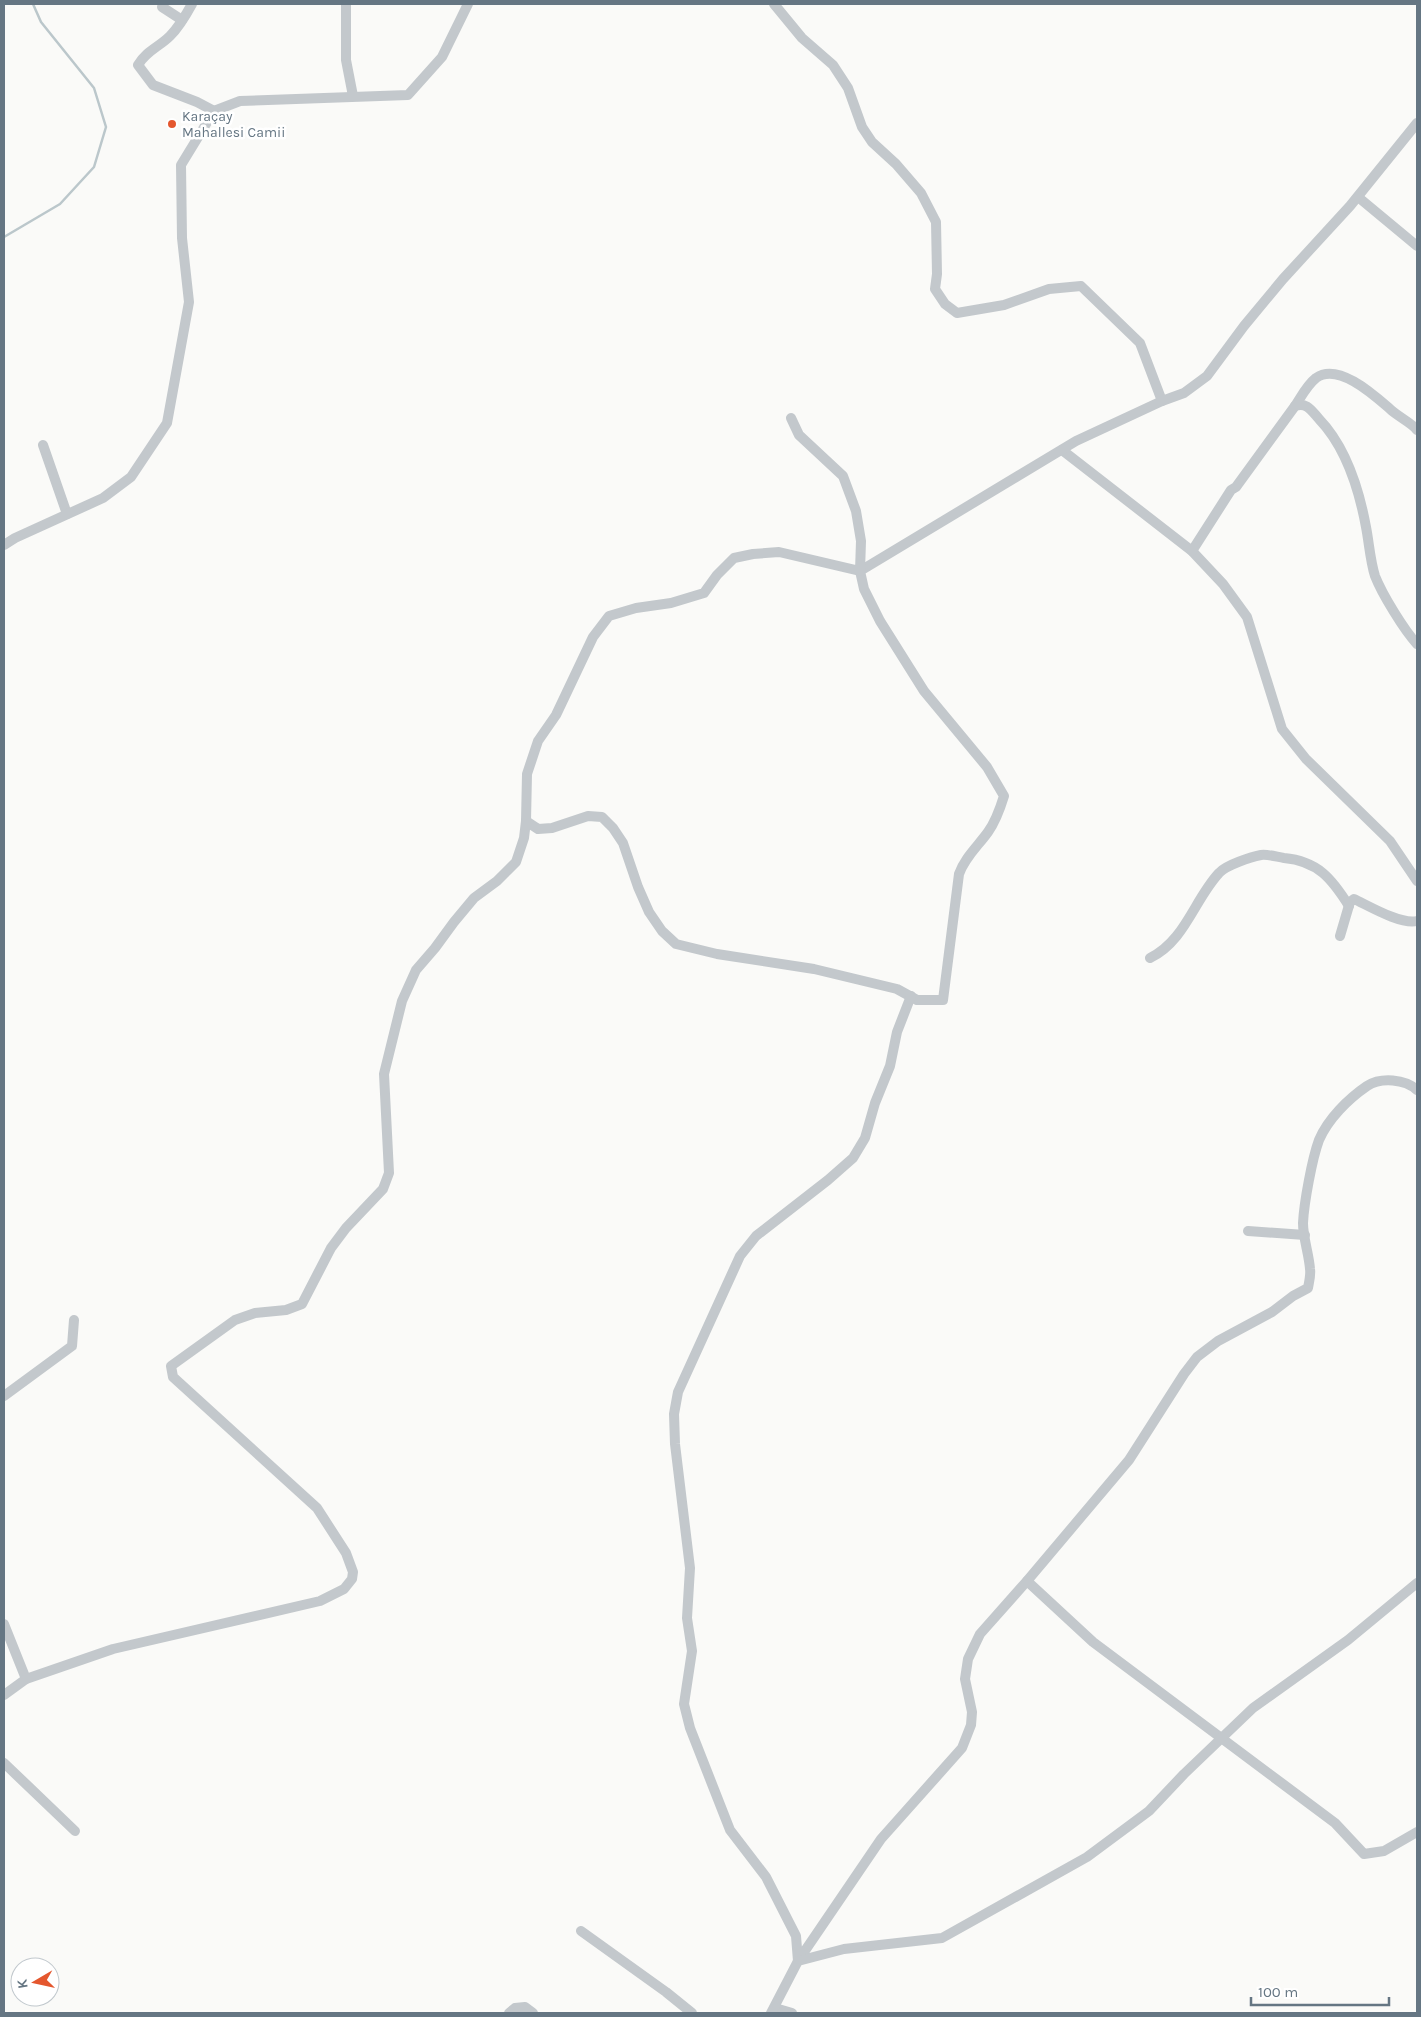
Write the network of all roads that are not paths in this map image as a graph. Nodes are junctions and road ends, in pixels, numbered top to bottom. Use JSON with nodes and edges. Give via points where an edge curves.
{"nodes":[{"id":1,"x":192,"y":4,"type":"edge"},
{"id":2,"x":346,"y":4,"type":"edge"},
{"id":3,"x":468,"y":4,"type":"edge"},
{"id":4,"x":774,"y":4,"type":"edge"},
{"id":5,"x":162,"y":6,"type":"dead end"},
{"id":6,"x":182,"y":20,"type":"junction"},
{"id":7,"x":354,"y":96,"type":"junction"},
{"id":8,"x":214,"y":111,"type":"junction"},
{"id":9,"x":1417,"y":123,"type":"edge"},
{"id":10,"x":1358,"y":197,"type":"junction"},
{"id":11,"x":1417,"y":246,"type":"edge"},
{"id":12,"x":1162,"y":401,"type":"junction"},
{"id":13,"x":1294,"y":406,"type":"junction"},
{"id":14,"x":791,"y":418,"type":"dead end"},
{"id":15,"x":1417,"y":430,"type":"edge"},
{"id":16,"x":43,"y":445,"type":"dead end"},
{"id":17,"x":1062,"y":450,"type":"junction"},
{"id":18,"x":67,"y":514,"type":"junction"},
{"id":19,"x":4,"y":545,"type":"edge"},
{"id":20,"x":1192,"y":551,"type":"junction"},
{"id":21,"x":860,"y":571,"type":"junction"},
{"id":22,"x":1417,"y":644,"type":"edge"},
{"id":23,"x":526,"y":821,"type":"junction"},
{"id":24,"x":1417,"y":881,"type":"edge"},
{"id":25,"x":1349,"y":906,"type":"junction"},
{"id":26,"x":1417,"y":921,"type":"edge"},
{"id":27,"x":1340,"y":936,"type":"dead end"},
{"id":28,"x":1150,"y":958,"type":"dead end"},
{"id":29,"x":911,"y":996,"type":"junction"},
{"id":30,"x":1417,"y":1090,"type":"edge"},
{"id":31,"x":1248,"y":1231,"type":"dead end"},
{"id":32,"x":1305,"y":1235,"type":"junction"},
{"id":33,"x":74,"y":1320,"type":"dead end"},
{"id":34,"x":4,"y":1396,"type":"edge"},
{"id":35,"x":1027,"y":1581,"type":"junction"},
{"id":36,"x":1417,"y":1584,"type":"edge"},
{"id":37,"x":4,"y":1624,"type":"edge"},
{"id":38,"x":26,"y":1679,"type":"junction"},
{"id":39,"x":4,"y":1695,"type":"edge"},
{"id":40,"x":1221,"y":1738,"type":"junction"},
{"id":41,"x":4,"y":1763,"type":"edge"},
{"id":42,"x":75,"y":1831,"type":"dead end"},
{"id":43,"x":1417,"y":1832,"type":"edge"},
{"id":44,"x":581,"y":1930,"type":"dead end"},
{"id":45,"x":798,"y":1961,"type":"junction"},
{"id":46,"x":773,"y":2011,"type":"edge"},
{"id":47,"x":509,"y":2013,"type":"edge"},
{"id":48,"x":533,"y":2013,"type":"edge"},
{"id":49,"x":692,"y":2013,"type":"edge"},
{"id":50,"x":792,"y":2013,"type":"edge"}],
"edges":[{"from":1,"to":6,"type":"street"},
{"from":2,"to":7,"type":"street","via":[[346,60]]},
{"from":3,"to":7,"type":"street","via":[[442,57],[408,95]]},
{"from":4,"to":12,"type":"street","via":[[802,38],[833,64],[848,88],[862,127],[872,142],[921,193],[936,222],[937,274],[934,289],[944,304],[957,313],[1004,305],[1049,289],[1082,286],[1140,343]]},
{"from":5,"to":6,"type":"street"},
{"from":6,"to":8,"type":"street","via":[[169,37],[143,56],[138,65],[153,85]]},
{"from":7,"to":8,"type":"street","via":[[240,102]]},
{"from":8,"to":18,"type":"street","via":[[182,165],[182,238],[189,302],[167,423],[131,477],[103,498]]},
{"from":9,"to":10,"type":"street"},
{"from":10,"to":11,"type":"street"},
{"from":10,"to":12,"type":"street","via":[[1283,279],[1207,376],[1184,393]]},
{"from":12,"to":17,"type":"street"},
{"from":13,"to":15,"type":"street","via":[[1316,378],[1342,376],[1368,390]]},
{"from":13,"to":20,"type":"street","via":[[1231,490]]},
{"from":13,"to":22,"type":"street","via":[[1308,406],[1330,430],[1342,450],[1357,490],[1375,576]]},
{"from":14,"to":21,"type":"street","via":[[800,435],[843,476],[856,511],[861,541]]},
{"from":16,"to":18,"type":"street"},
{"from":17,"to":20,"type":"street"},
{"from":17,"to":21,"type":"street"},
{"from":18,"to":19,"type":"street"},
{"from":20,"to":24,"type":"street","via":[[1223,584],[1247,617],[1282,729],[1306,759],[1390,841]]},
{"from":21,"to":23,"type":"street","via":[[780,552],[753,554],[734,558],[704,593],[609,616],[593,637],[556,715],[538,742],[527,774]]},
{"from":21,"to":29,"type":"street","via":[[864,589],[880,621],[924,691],[987,767],[1004,796],[989,830],[963,863],[943,1000],[917,1000]]},
{"from":23,"to":29,"type":"street","via":[[538,829],[552,828],[588,816],[602,817],[623,843],[649,912],[676,944],[717,954],[814,969],[897,989]]},
{"from":23,"to":38,"type":"street","via":[[516,862],[474,898],[454,922],[416,970],[402,1001],[384,1074],[389,1173],[383,1189],[331,1248],[302,1304],[235,1320],[171,1366],[173,1377],[317,1508],[346,1553],[353,1572],[352,1579],[344,1589],[320,1601],[113,1649]]},
{"from":25,"to":26,"type":"street","via":[[1354,899],[1393,917],[1411,923]]},
{"from":25,"to":27,"type":"street"},
{"from":25,"to":28,"type":"street","via":[[1331,879],[1316,867],[1291,858],[1262,855],[1245,859],[1220,871],[1183,929],[1160,954]]},
{"from":29,"to":45,"type":"street","via":[[865,1138],[853,1158],[756,1236],[740,1256],[678,1392],[674,1414],[674,1444],[690,1568],[687,1618],[692,1651],[684,1704],[730,1830],[766,1877],[796,1936]]},
{"from":30,"to":32,"type":"street","via":[[1394,1080],[1373,1083],[1336,1114],[1319,1141],[1308,1188],[1303,1224]]},
{"from":31,"to":32,"type":"street"},
{"from":32,"to":35,"type":"street","via":[[1311,1271],[1308,1288],[1197,1356],[1128,1460]]},
{"from":33,"to":34,"type":"street","via":[[72,1346]]},
{"from":35,"to":40,"type":"street","via":[[1093,1642]]},
{"from":35,"to":45,"type":"street","via":[[980,1634],[968,1659],[965,1679],[972,1712],[971,1725],[962,1748],[881,1840]]},
{"from":36,"to":40,"type":"street","via":[[1348,1640],[1254,1708]]},
{"from":37,"to":38,"type":"street"},
{"from":38,"to":39,"type":"street"},
{"from":40,"to":43,"type":"street","via":[[1335,1823],[1364,1854],[1384,1851]]},
{"from":40,"to":45,"type":"street","via":[[1149,1811],[1087,1857],[942,1938],[844,1949]]},
{"from":41,"to":42,"type":"street"},
{"from":44,"to":49,"type":"street"},
{"from":45,"to":46,"type":"street"},
{"from":46,"to":50,"type":"street"},
{"from":47,"to":48,"type":"street","via":[[515,2008],[526,2007]]}]}
